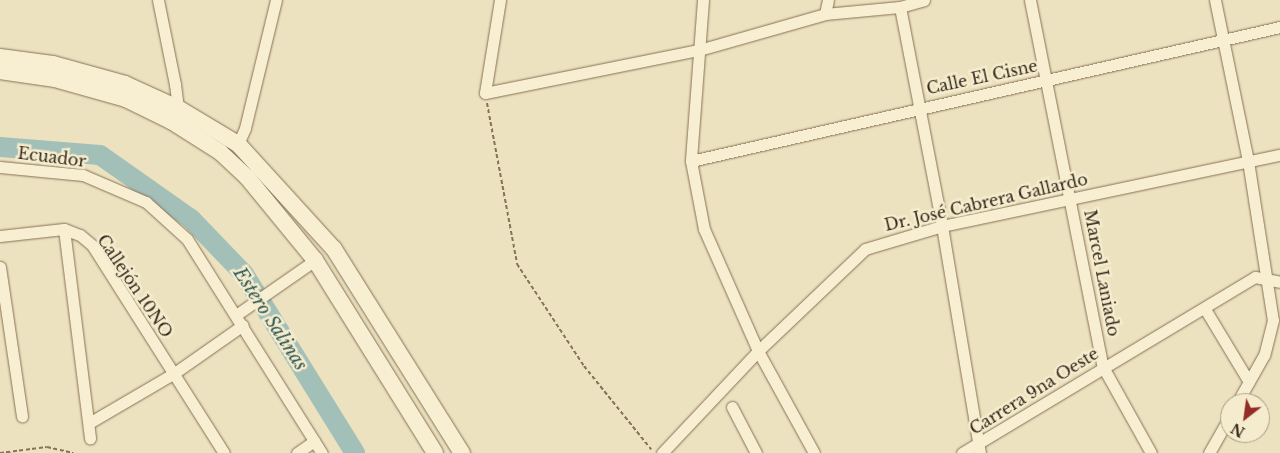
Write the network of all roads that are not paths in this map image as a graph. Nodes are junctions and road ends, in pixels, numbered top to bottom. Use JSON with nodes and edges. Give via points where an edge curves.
{"nodes":[{"id":1,"x":158,"y":0,"type":"edge"},
{"id":2,"x":276,"y":0,"type":"edge"},
{"id":3,"x":500,"y":0,"type":"edge"},
{"id":4,"x":703,"y":0,"type":"edge"},
{"id":5,"x":828,"y":0,"type":"edge"},
{"id":6,"x":924,"y":0,"type":"edge"},
{"id":7,"x":1030,"y":0,"type":"edge"},
{"id":8,"x":1215,"y":0,"type":"edge"},
{"id":9,"x":900,"y":7,"type":"junction"},
{"id":10,"x":825,"y":14,"type":"junction"},
{"id":11,"x":1280,"y":27,"type":"edge"},
{"id":12,"x":1224,"y":40,"type":"junction"},
{"id":13,"x":699,"y":50,"type":"junction"},
{"id":14,"x":0,"y":57,"type":"edge"},
{"id":15,"x":0,"y":72,"type":"edge"},
{"id":16,"x":1046,"y":80,"type":"junction"},
{"id":17,"x":920,"y":107,"type":"junction"},
{"id":18,"x":174,"y":114,"type":"junction"},
{"id":19,"x":238,"y":144,"type":"junction"},
{"id":20,"x":1280,"y":155,"type":"edge"},
{"id":21,"x":1248,"y":161,"type":"junction"},
{"id":22,"x":691,"y":162,"type":"junction"},
{"id":23,"x":0,"y":167,"type":"edge"},
{"id":24,"x":1071,"y":198,"type":"junction"},
{"id":25,"x":942,"y":226,"type":"junction"},
{"id":26,"x":64,"y":229,"type":"junction"},
{"id":27,"x":0,"y":236,"type":"edge"},
{"id":28,"x":315,"y":260,"type":"junction"},
{"id":29,"x":0,"y":268,"type":"edge"},
{"id":30,"x":1268,"y":279,"type":"junction"},
{"id":31,"x":1280,"y":282,"type":"edge"},
{"id":32,"x":1205,"y":309,"type":"junction"},
{"id":33,"x":240,"y":312,"type":"junction"},
{"id":34,"x":243,"y":326,"type":"junction"},
{"id":35,"x":758,"y":351,"type":"junction"},
{"id":36,"x":1102,"y":367,"type":"junction"},
{"id":37,"x":173,"y":374,"type":"junction"},
{"id":38,"x":1249,"y":382,"type":"junction"},
{"id":39,"x":1243,"y":393,"type":"edge"},
{"id":40,"x":732,"y":407,"type":"dead end"},
{"id":41,"x":22,"y":416,"type":"dead end"},
{"id":42,"x":89,"y":423,"type":"junction"},
{"id":43,"x":1220,"y":434,"type":"edge"},
{"id":44,"x":90,"y":438,"type":"dead end"},
{"id":45,"x":314,"y":441,"type":"junction"},
{"id":46,"x":979,"y":448,"type":"edge"},
{"id":47,"x":224,"y":453,"type":"edge"},
{"id":48,"x":297,"y":453,"type":"edge"},
{"id":49,"x":322,"y":453,"type":"edge"},
{"id":50,"x":435,"y":453,"type":"edge"},
{"id":51,"x":462,"y":453,"type":"edge"},
{"id":52,"x":662,"y":453,"type":"edge"},
{"id":53,"x":756,"y":453,"type":"edge"},
{"id":54,"x":814,"y":453,"type":"edge"},
{"id":55,"x":962,"y":453,"type":"edge"},
{"id":56,"x":1151,"y":453,"type":"edge"},
{"id":57,"x":1209,"y":453,"type":"edge"}],
"edges":[{"from":1,"to":18,"type":"street"},
{"from":2,"to":19,"type":"street","via":[[245,128]]},
{"from":3,"to":13,"type":"street","via":[[485,93]]},
{"from":4,"to":13,"type":"street"},
{"from":5,"to":10,"type":"street"},
{"from":6,"to":9,"type":"street"},
{"from":7,"to":16,"type":"street","name":"Marcel Laniado"},
{"from":8,"to":12,"type":"street"},
{"from":9,"to":10,"type":"street"},
{"from":9,"to":17,"type":"street"},
{"from":10,"to":13,"type":"street"},
{"from":11,"to":12,"type":"street","name":"Calle El Cisne"},
{"from":12,"to":16,"type":"street","name":"Calle El Cisne"},
{"from":12,"to":21,"type":"street"},
{"from":13,"to":22,"type":"street"},
{"from":14,"to":18,"type":"main road","via":[[53,64],[125,84]]},
{"from":15,"to":18,"type":"main road","via":[[55,79]]},
{"from":16,"to":17,"type":"street","name":"Calle El Cisne"},
{"from":16,"to":24,"type":"street","name":"Marcel Laniado"},
{"from":17,"to":22,"type":"street","name":"Calle El Cisne"},
{"from":17,"to":25,"type":"street"},
{"from":18,"to":19,"type":"main road"},
{"from":18,"to":28,"type":"main road","via":[[247,177]]},
{"from":19,"to":51,"type":"main road","via":[[334,249]]},
{"from":20,"to":21,"type":"street","name":"Dr. José Cabrera Gallardo"},
{"from":21,"to":24,"type":"street","name":"Dr. José Cabrera Gallardo"},
{"from":21,"to":30,"type":"street"},
{"from":22,"to":35,"type":"street","via":[[704,229]]},
{"from":23,"to":33,"type":"street","name":"Ecuador","via":[[83,175],[146,202],[187,239]]},
{"from":24,"to":25,"type":"street","name":"Dr. José Cabrera Gallardo"},
{"from":24,"to":36,"type":"street","name":"Marcel Laniado"},
{"from":25,"to":35,"type":"street","name":"Dr. José Cabrera Gallardo","via":[[865,249]]},
{"from":25,"to":46,"type":"street"},
{"from":26,"to":27,"type":"street"},
{"from":26,"to":37,"type":"street","name":"Callejón 10NO","via":[[80,235],[92,245]]},
{"from":26,"to":42,"type":"street"},
{"from":28,"to":33,"type":"street"},
{"from":28,"to":50,"type":"main road"},
{"from":29,"to":41,"type":"street"},
{"from":30,"to":31,"type":"street","name":"Carrera 9na Oeste"},
{"from":30,"to":32,"type":"street","name":"Carrera 9na Oeste","via":[[1255,277]]},
{"from":30,"to":38,"type":"street","via":[[1273,320],[1264,355]]},
{"from":32,"to":36,"type":"street","name":"Carrera 9na Oeste"},
{"from":32,"to":38,"type":"street"},
{"from":33,"to":34,"type":"street","name":"Ecuador"},
{"from":34,"to":37,"type":"street"},
{"from":34,"to":45,"type":"street","name":"Ecuador"},
{"from":35,"to":52,"type":"street","name":"Dr. José Cabrera Gallardo"},
{"from":35,"to":54,"type":"street"},
{"from":36,"to":46,"type":"street","name":"Carrera 9na Oeste"},
{"from":36,"to":56,"type":"street","name":"Marcel Laniado"},
{"from":37,"to":42,"type":"street"},
{"from":37,"to":47,"type":"street","name":"Callejón 10NO"},
{"from":38,"to":39,"type":"street"},
{"from":40,"to":53,"type":"street"},
{"from":42,"to":44,"type":"street"},
{"from":43,"to":57,"type":"street"},
{"from":45,"to":48,"type":"street"},
{"from":45,"to":49,"type":"street","name":"Ecuador"},
{"from":46,"to":55,"type":"street","name":"Carrera 9na Oeste"}]}
